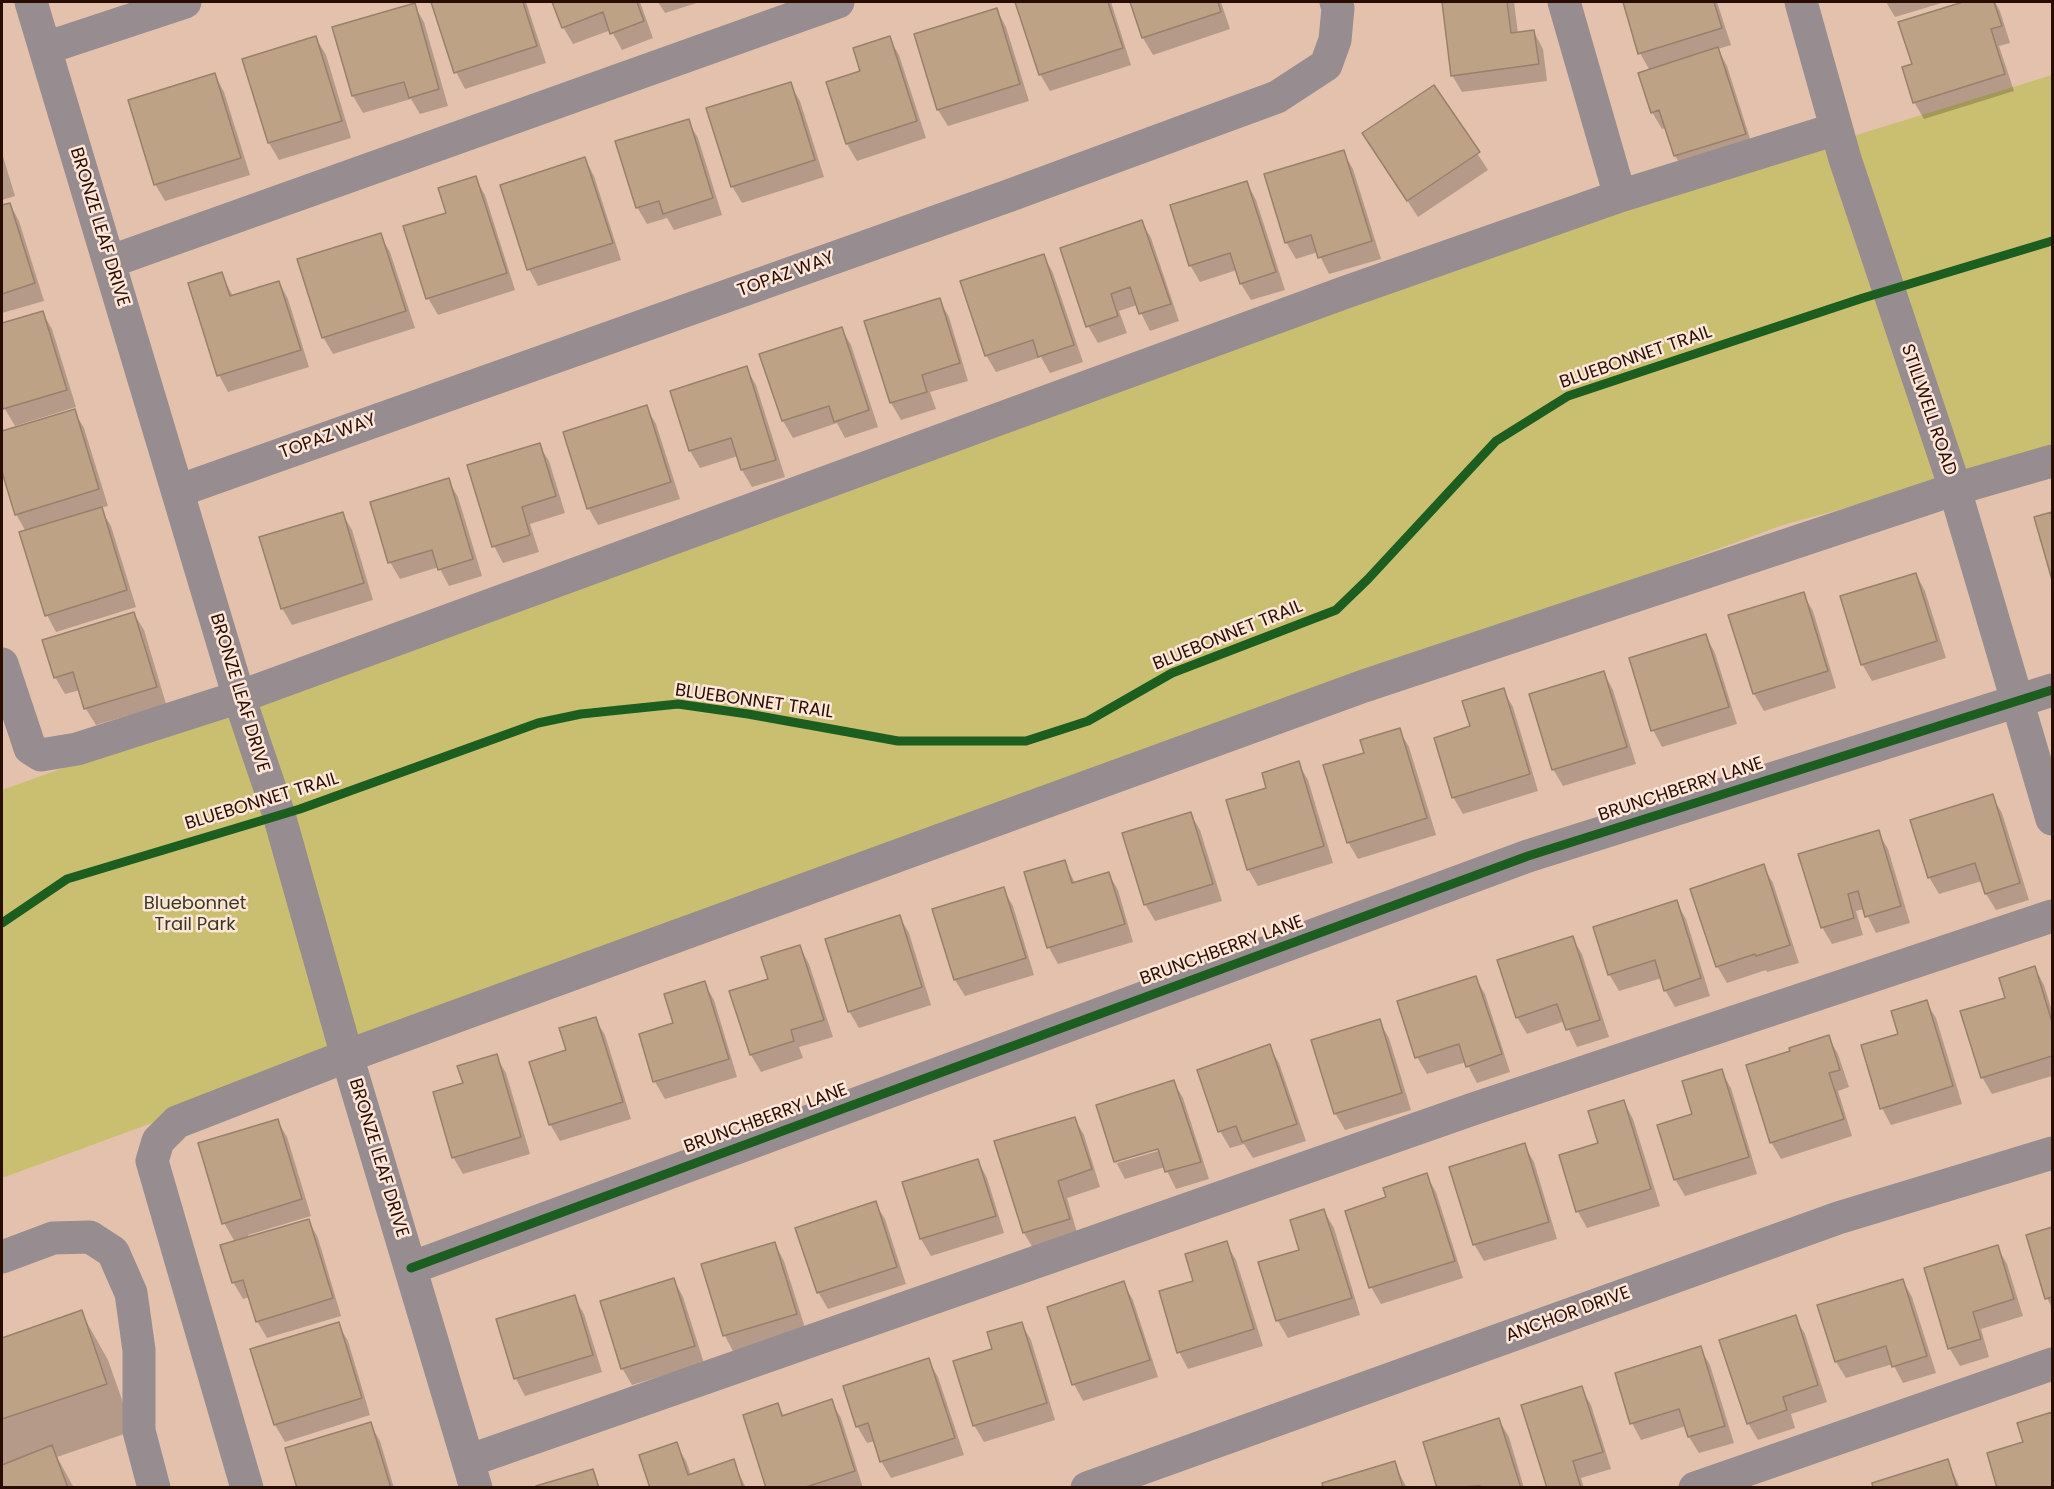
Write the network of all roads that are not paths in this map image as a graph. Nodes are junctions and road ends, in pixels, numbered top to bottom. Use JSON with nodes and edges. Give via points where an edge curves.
{"nodes":[{"id":1,"x":32,"y":2,"type":"edge"},
{"id":2,"x":185,"y":2,"type":"edge"},
{"id":3,"x":838,"y":2,"type":"edge"},
{"id":4,"x":1336,"y":2,"type":"edge"},
{"id":5,"x":1564,"y":2,"type":"edge"},
{"id":6,"x":1801,"y":2,"type":"edge"},
{"id":7,"x":45,"y":48,"type":"junction"},
{"id":8,"x":1836,"y":129,"type":"junction"},
{"id":9,"x":1620,"y":196,"type":"junction"},
{"id":10,"x":109,"y":262,"type":"junction"},
{"id":11,"x":2052,"y":461,"type":"edge"},
{"id":12,"x":1955,"y":489,"type":"junction"},
{"id":13,"x":178,"y":491,"type":"junction"},
{"id":14,"x":2,"y":664,"type":"edge"},
{"id":15,"x":2052,"y":690,"type":"edge"},
{"id":16,"x":239,"y":697,"type":"junction"},
{"id":17,"x":2017,"y":700,"type":"junction"},
{"id":18,"x":2052,"y":819,"type":"edge"},
{"id":19,"x":2052,"y":916,"type":"edge"},
{"id":20,"x":347,"y":1056,"type":"junction"},
{"id":21,"x":2052,"y":1153,"type":"edge"},
{"id":22,"x":2,"y":1257,"type":"edge"},
{"id":23,"x":411,"y":1268,"type":"junction"},
{"id":24,"x":2052,"y":1364,"type":"edge"},
{"id":25,"x":472,"y":1474,"type":"edge"},
{"id":26,"x":154,"y":1488,"type":"edge"},
{"id":27,"x":247,"y":1488,"type":"edge"},
{"id":28,"x":1087,"y":1488,"type":"edge"},
{"id":29,"x":1695,"y":1488,"type":"edge"}],
"edges":[{"from":1,"to":7,"type":"street","name":"BRONZE LEAF DRIVE"},
{"from":2,"to":7,"type":"street"},
{"from":3,"to":10,"type":"street"},
{"from":4,"to":13,"type":"street","name":"TOPAZ WAY","via":[[1335,40],[1326,65],[1276,97]]},
{"from":5,"to":9,"type":"street"},
{"from":6,"to":8,"type":"street","name":"STILLWELL ROAD"},
{"from":7,"to":10,"type":"street","name":"BRONZE LEAF DRIVE"},
{"from":8,"to":9,"type":"street"},
{"from":8,"to":12,"type":"street","name":"STILLWELL ROAD"},
{"from":9,"to":16,"type":"street","via":[[1335,296]]},
{"from":10,"to":13,"type":"street","name":"BRONZE LEAF DRIVE"},
{"from":11,"to":12,"type":"street"},
{"from":12,"to":17,"type":"street","name":"STILLWELL ROAD"},
{"from":12,"to":20,"type":"street","via":[[1364,687]]},
{"from":13,"to":16,"type":"street","name":"BRONZE LEAF DRIVE"},
{"from":14,"to":16,"type":"street","via":[[27,743],[41,755],[77,749]]},
{"from":15,"to":17,"type":"street","name":"BRUNCHBERRY LANE"},
{"from":16,"to":20,"type":"street","name":"BRONZE LEAF DRIVE","via":[[279,815]]},
{"from":17,"to":18,"type":"street","name":"STILLWELL ROAD"},
{"from":17,"to":23,"type":"street","name":"BRUNCHBERRY LANE","via":[[1528,856]]},
{"from":19,"to":25,"type":"street","via":[[1473,1109]]},
{"from":20,"to":23,"type":"street","name":"BRONZE LEAF DRIVE"},
{"from":20,"to":27,"type":"street","via":[[177,1122],[154,1150],[154,1172]]},
{"from":21,"to":28,"type":"street","name":"ANCHOR DRIVE","via":[[1838,1218]]},
{"from":22,"to":26,"type":"street","via":[[54,1238],[90,1238],[113,1252],[131,1293],[139,1350],[139,1431]]},
{"from":23,"to":25,"type":"street","name":"BRONZE LEAF DRIVE"},
{"from":24,"to":29,"type":"street"}]}
